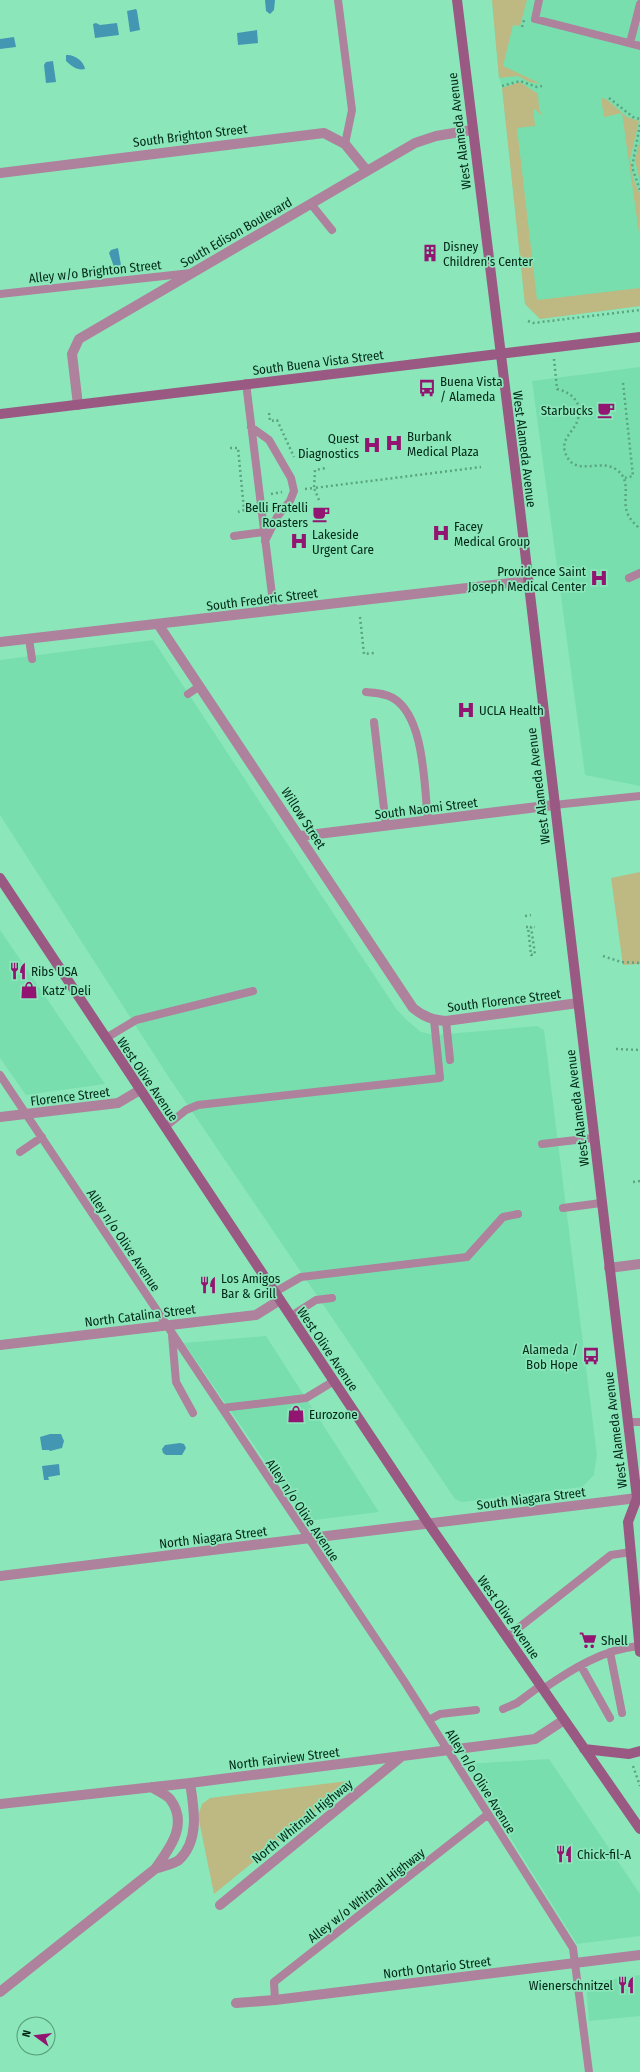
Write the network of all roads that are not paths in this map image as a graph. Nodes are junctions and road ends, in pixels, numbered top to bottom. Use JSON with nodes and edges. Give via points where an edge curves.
{"nodes":[{"id":1,"x":338,"y":0,"type":"edge"},
{"id":2,"x":457,"y":0,"type":"edge"},
{"id":3,"x":540,"y":0,"type":"edge"},
{"id":4,"x":640,"y":4,"type":"edge"},
{"id":5,"x":630,"y":43,"type":"junction"},
{"id":6,"x":640,"y":46,"type":"edge"},
{"id":7,"x":472,"y":130,"type":"junction"},
{"id":8,"x":345,"y":144,"type":"junction"},
{"id":9,"x":367,"y":171,"type":"junction"},
{"id":10,"x":0,"y":173,"type":"edge"},
{"id":11,"x":311,"y":204,"type":"junction"},
{"id":12,"x":332,"y":230,"type":"dead end"},
{"id":13,"x":192,"y":272,"type":"junction"},
{"id":14,"x":0,"y":294,"type":"edge"},
{"id":15,"x":640,"y":337,"type":"edge"},
{"id":16,"x":499,"y":355,"type":"junction"},
{"id":17,"x":246,"y":383,"type":"junction"},
{"id":18,"x":78,"y":405,"type":"junction"},
{"id":19,"x":0,"y":414,"type":"edge"},
{"id":20,"x":251,"y":427,"type":"junction"},
{"id":21,"x":264,"y":532,"type":"junction"},
{"id":22,"x":234,"y":536,"type":"dead end"},
{"id":23,"x":265,"y":541,"type":"junction"},
{"id":24,"x":640,"y":573,"type":"edge"},
{"id":25,"x":629,"y":578,"type":"dead end"},
{"id":26,"x":527,"y":581,"type":"junction"},
{"id":27,"x":274,"y":610,"type":"junction"},
{"id":28,"x":158,"y":624,"type":"junction"},
{"id":29,"x":30,"y":639,"type":"junction"},
{"id":30,"x":0,"y":642,"type":"edge"},
{"id":31,"x":32,"y":659,"type":"dead end"},
{"id":32,"x":200,"y":686,"type":"junction"},
{"id":33,"x":366,"y":692,"type":"dead end"},
{"id":34,"x":188,"y":694,"type":"dead end"},
{"id":35,"x":374,"y":722,"type":"dead end"},
{"id":36,"x":640,"y":796,"type":"edge"},
{"id":37,"x":554,"y":805,"type":"junction"},
{"id":38,"x":428,"y":820,"type":"junction"},
{"id":39,"x":386,"y":826,"type":"junction"},
{"id":40,"x":301,"y":836,"type":"junction"},
{"id":41,"x":1,"y":882,"type":"edge"},
{"id":42,"x":253,"y":991,"type":"dead end"},
{"id":43,"x":578,"y":1003,"type":"junction"},
{"id":44,"x":434,"y":1020,"type":"junction"},
{"id":45,"x":446,"y":1021,"type":"junction"},
{"id":46,"x":106,"y":1038,"type":"junction"},
{"id":47,"x":450,"y":1060,"type":"dead end"},
{"id":48,"x":0,"y":1075,"type":"edge"},
{"id":49,"x":140,"y":1090,"type":"junction"},
{"id":50,"x":27,"y":1114,"type":"junction"},
{"id":51,"x":0,"y":1117,"type":"edge"},
{"id":52,"x":165,"y":1127,"type":"junction"},
{"id":53,"x":42,"y":1137,"type":"junction"},
{"id":54,"x":593,"y":1138,"type":"junction"},
{"id":55,"x":542,"y":1144,"type":"dead end"},
{"id":56,"x":20,"y":1152,"type":"dead end"},
{"id":57,"x":601,"y":1203,"type":"junction"},
{"id":58,"x":563,"y":1208,"type":"dead end"},
{"id":59,"x":518,"y":1214,"type":"dead end"},
{"id":60,"x":640,"y":1264,"type":"edge"},
{"id":61,"x":609,"y":1268,"type":"junction"},
{"id":62,"x":277,"y":1296,"type":"junction"},
{"id":63,"x":332,"y":1298,"type":"dead end"},
{"id":64,"x":291,"y":1316,"type":"junction"},
{"id":65,"x":169,"y":1329,"type":"junction"},
{"id":66,"x":0,"y":1345,"type":"edge"},
{"id":67,"x":334,"y":1381,"type":"junction"},
{"id":68,"x":222,"y":1408,"type":"junction"},
{"id":69,"x":193,"y":1413,"type":"dead end"},
{"id":70,"x":628,"y":1422,"type":"junction"},
{"id":71,"x":640,"y":1422,"type":"edge"},
{"id":72,"x":638,"y":1500,"type":"edge"},
{"id":73,"x":428,"y":1523,"type":"junction"},
{"id":74,"x":308,"y":1538,"type":"junction"},
{"id":75,"x":631,"y":1552,"type":"junction"},
{"id":76,"x":0,"y":1576,"type":"edge"},
{"id":77,"x":639,"y":1628,"type":"edge"},
{"id":78,"x":506,"y":1636,"type":"junction"},
{"id":79,"x":640,"y":1649,"type":"edge"},
{"id":80,"x":610,"y":1652,"type":"junction"},
{"id":81,"x":581,"y":1666,"type":"junction"},
{"id":82,"x":542,"y":1688,"type":"junction"},
{"id":83,"x":503,"y":1708,"type":"dead end"},
{"id":84,"x":476,"y":1710,"type":"dead end"},
{"id":85,"x":622,"y":1713,"type":"dead end"},
{"id":86,"x":610,"y":1718,"type":"dead end"},
{"id":87,"x":429,"y":1720,"type":"junction"},
{"id":88,"x":564,"y":1720,"type":"junction"},
{"id":89,"x":584,"y":1749,"type":"junction"},
{"id":90,"x":640,"y":1750,"type":"edge"},
{"id":91,"x":448,"y":1751,"type":"junction"},
{"id":92,"x":401,"y":1757,"type":"junction"},
{"id":93,"x":190,"y":1783,"type":"junction"},
{"id":94,"x":152,"y":1787,"type":"junction"},
{"id":95,"x":0,"y":1804,"type":"edge"},
{"id":96,"x":487,"y":1814,"type":"junction"},
{"id":97,"x":640,"y":1829,"type":"edge"},
{"id":98,"x":155,"y":1869,"type":"junction"},
{"id":99,"x":220,"y":1905,"type":"dead end"},
{"id":100,"x":640,"y":1955,"type":"edge"},
{"id":101,"x":575,"y":1963,"type":"junction"},
{"id":102,"x":0,"y":1992,"type":"edge"},
{"id":103,"x":275,"y":2000,"type":"junction"},
{"id":104,"x":236,"y":2003,"type":"dead end"},
{"id":105,"x":589,"y":2072,"type":"edge"}],
"edges":[{"from":1,"to":8,"type":"lane","via":[[352,110]]},
{"from":2,"to":7,"type":"main road","name":"West Alameda Avenue"},
{"from":3,"to":5,"type":"lane","via":[[534,19]]},
{"from":4,"to":5,"type":"lane"},
{"from":5,"to":6,"type":"lane"},
{"from":7,"to":9,"type":"street","name":"South Edison Boulevard","via":[[436,136],[415,143]]},
{"from":7,"to":16,"type":"main road","name":"West Alameda Avenue"},
{"from":8,"to":9,"type":"street","name":"South Brighton Street"},
{"from":8,"to":10,"type":"street","name":"South Brighton Street","via":[[324,133]]},
{"from":9,"to":11,"type":"street","name":"South Edison Boulevard"},
{"from":11,"to":12,"type":"lane"},
{"from":11,"to":13,"type":"street","name":"South Edison Boulevard"},
{"from":13,"to":14,"type":"lane","name":"Alley w/o Brighton Street"},
{"from":13,"to":18,"type":"street","name":"South Edison Boulevard","via":[[79,339],[72,354]]},
{"from":15,"to":16,"type":"main road","name":"South Buena Vista Street"},
{"from":16,"to":17,"type":"main road","name":"South Buena Vista Street"},
{"from":16,"to":26,"type":"main road","name":"West Alameda Avenue"},
{"from":17,"to":18,"type":"main road","name":"South Buena Vista Street"},
{"from":17,"to":20,"type":"lane"},
{"from":18,"to":19,"type":"main road","name":"South Buena Vista Street"},
{"from":20,"to":21,"type":"lane"},
{"from":20,"to":23,"type":"lane","via":[[269,440],[291,478],[294,491]]},
{"from":21,"to":22,"type":"lane"},
{"from":21,"to":23,"type":"lane"},
{"from":23,"to":27,"type":"lane"},
{"from":24,"to":25,"type":"lane"},
{"from":26,"to":27,"type":"street","name":"South Frederic Street"},
{"from":26,"to":37,"type":"main road","name":"West Alameda Avenue"},
{"from":27,"to":28,"type":"street","name":"South Frederic Street"},
{"from":28,"to":29,"type":"street","name":"South Frederic Street"},
{"from":28,"to":32,"type":"street","name":"Willow Street"},
{"from":29,"to":30,"type":"street","name":"South Frederic Street"},
{"from":29,"to":31,"type":"lane"},
{"from":32,"to":34,"type":"lane"},
{"from":32,"to":40,"type":"street","name":"Willow Street"},
{"from":33,"to":38,"type":"lane","via":[[382,693],[394,698],[413,721],[419,739]]},
{"from":35,"to":39,"type":"lane"},
{"from":36,"to":37,"type":"lane"},
{"from":37,"to":38,"type":"street","name":"South Naomi Street"},
{"from":37,"to":43,"type":"main road","name":"West Alameda Avenue"},
{"from":38,"to":39,"type":"street","name":"South Naomi Street"},
{"from":39,"to":40,"type":"street","name":"South Naomi Street"},
{"from":40,"to":44,"type":"street","name":"Willow Street","via":[[414,1008]]},
{"from":41,"to":46,"type":"main road","name":"West Olive Avenue"},
{"from":42,"to":46,"type":"lane","via":[[136,1020]]},
{"from":43,"to":45,"type":"street","name":"South Florence Street"},
{"from":43,"to":54,"type":"main road","name":"West Alameda Avenue"},
{"from":44,"to":45,"type":"street","name":"South Florence Street"},
{"from":44,"to":52,"type":"lane","via":[[440,1078],[198,1105],[186,1110]]},
{"from":45,"to":47,"type":"lane"},
{"from":46,"to":49,"type":"main road","name":"West Olive Avenue"},
{"from":48,"to":50,"type":"lane","name":"Alley n/o Olive Avenue"},
{"from":49,"to":50,"type":"street","name":"Florence Street","via":[[118,1103]]},
{"from":49,"to":52,"type":"main road","name":"West Olive Avenue"},
{"from":50,"to":51,"type":"street","name":"Florence Street"},
{"from":50,"to":53,"type":"lane","name":"Alley n/o Olive Avenue"},
{"from":52,"to":62,"type":"main road","name":"West Olive Avenue"},
{"from":53,"to":56,"type":"lane"},
{"from":53,"to":65,"type":"lane","name":"Alley n/o Olive Avenue"},
{"from":54,"to":55,"type":"lane"},
{"from":54,"to":57,"type":"main road","name":"West Alameda Avenue"},
{"from":57,"to":58,"type":"lane"},
{"from":57,"to":61,"type":"main road","name":"West Alameda Avenue"},
{"from":59,"to":62,"type":"lane","via":[[503,1217],[467,1257],[420,1266],[301,1277]]},
{"from":60,"to":61,"type":"street"},
{"from":61,"to":70,"type":"main road","name":"West Alameda Avenue"},
{"from":62,"to":64,"type":"main road","name":"West Olive Avenue"},
{"from":62,"to":65,"type":"street","name":"North Catalina Street","via":[[256,1315]]},
{"from":63,"to":64,"type":"lane","via":[[316,1300]]},
{"from":64,"to":67,"type":"main road","name":"West Olive Avenue"},
{"from":65,"to":66,"type":"street","name":"North Catalina Street"},
{"from":65,"to":68,"type":"lane","name":"Alley n/o Olive Avenue"},
{"from":65,"to":69,"type":"lane","via":[[176,1382]]},
{"from":67,"to":68,"type":"lane","via":[[306,1398]]},
{"from":67,"to":73,"type":"main road","name":"West Olive Avenue"},
{"from":68,"to":74,"type":"lane","name":"Alley n/o Olive Avenue"},
{"from":70,"to":71,"type":"lane"},
{"from":70,"to":72,"type":"main road","name":"West Alameda Avenue"},
{"from":72,"to":73,"type":"street","name":"South Niagara Street"},
{"from":72,"to":75,"type":"main road","name":"West Alameda Avenue","via":[[628,1522]]},
{"from":73,"to":74,"type":"street","name":"North Niagara Street"},
{"from":73,"to":78,"type":"main road","name":"West Olive Avenue"},
{"from":74,"to":76,"type":"street","name":"North Niagara Street"},
{"from":74,"to":87,"type":"lane","name":"Alley n/o Olive Avenue"},
{"from":75,"to":77,"type":"main road","name":"West Alameda Avenue"},
{"from":75,"to":78,"type":"lane","via":[[611,1555]]},
{"from":77,"to":79,"type":"main road","name":"West Alameda Avenue"},
{"from":78,"to":82,"type":"main road","name":"West Olive Avenue"},
{"from":79,"to":80,"type":"lane","via":[[623,1648]]},
{"from":80,"to":81,"type":"lane"},
{"from":80,"to":85,"type":"lane"},
{"from":81,"to":82,"type":"lane"},
{"from":81,"to":86,"type":"lane"},
{"from":82,"to":83,"type":"lane"},
{"from":82,"to":88,"type":"main road","name":"West Olive Avenue"},
{"from":84,"to":87,"type":"lane","via":[[440,1714]]},
{"from":87,"to":91,"type":"lane","name":"Alley n/o Olive Avenue"},
{"from":88,"to":89,"type":"main road","name":"West Olive Avenue"},
{"from":88,"to":91,"type":"street","name":"North Fairview Street","via":[[535,1739]]},
{"from":89,"to":90,"type":"main road","via":[[629,1754]]},
{"from":89,"to":97,"type":"main road","name":"West Olive Avenue"},
{"from":91,"to":92,"type":"street","name":"North Fairview Street"},
{"from":91,"to":96,"type":"lane","name":"Alley n/o Olive Avenue"},
{"from":92,"to":93,"type":"street","name":"North Fairview Street"},
{"from":92,"to":99,"type":"street","name":"North Whitnall Highway"},
{"from":93,"to":94,"type":"street","name":"North Fairview Street"},
{"from":93,"to":98,"type":"street","via":[[194,1820],[191,1843],[178,1860]]},
{"from":94,"to":95,"type":"street","name":"North Fairview Street"},
{"from":94,"to":98,"type":"street","via":[[169,1798],[178,1815],[176,1837]]},
{"from":96,"to":101,"type":"lane","name":"Alley n/o Olive Avenue","via":[[573,1948]]},
{"from":96,"to":103,"type":"lane","name":"Alley w/o Whitnall Highway","via":[[274,1982]]},
{"from":98,"to":102,"type":"street"},
{"from":100,"to":101,"type":"street","name":"North Ontario Street"},
{"from":101,"to":103,"type":"street","name":"North Ontario Street"},
{"from":101,"to":105,"type":"lane","name":"Alley n/o Olive Avenue"},
{"from":103,"to":104,"type":"street","name":"North Ontario Street"}]}
